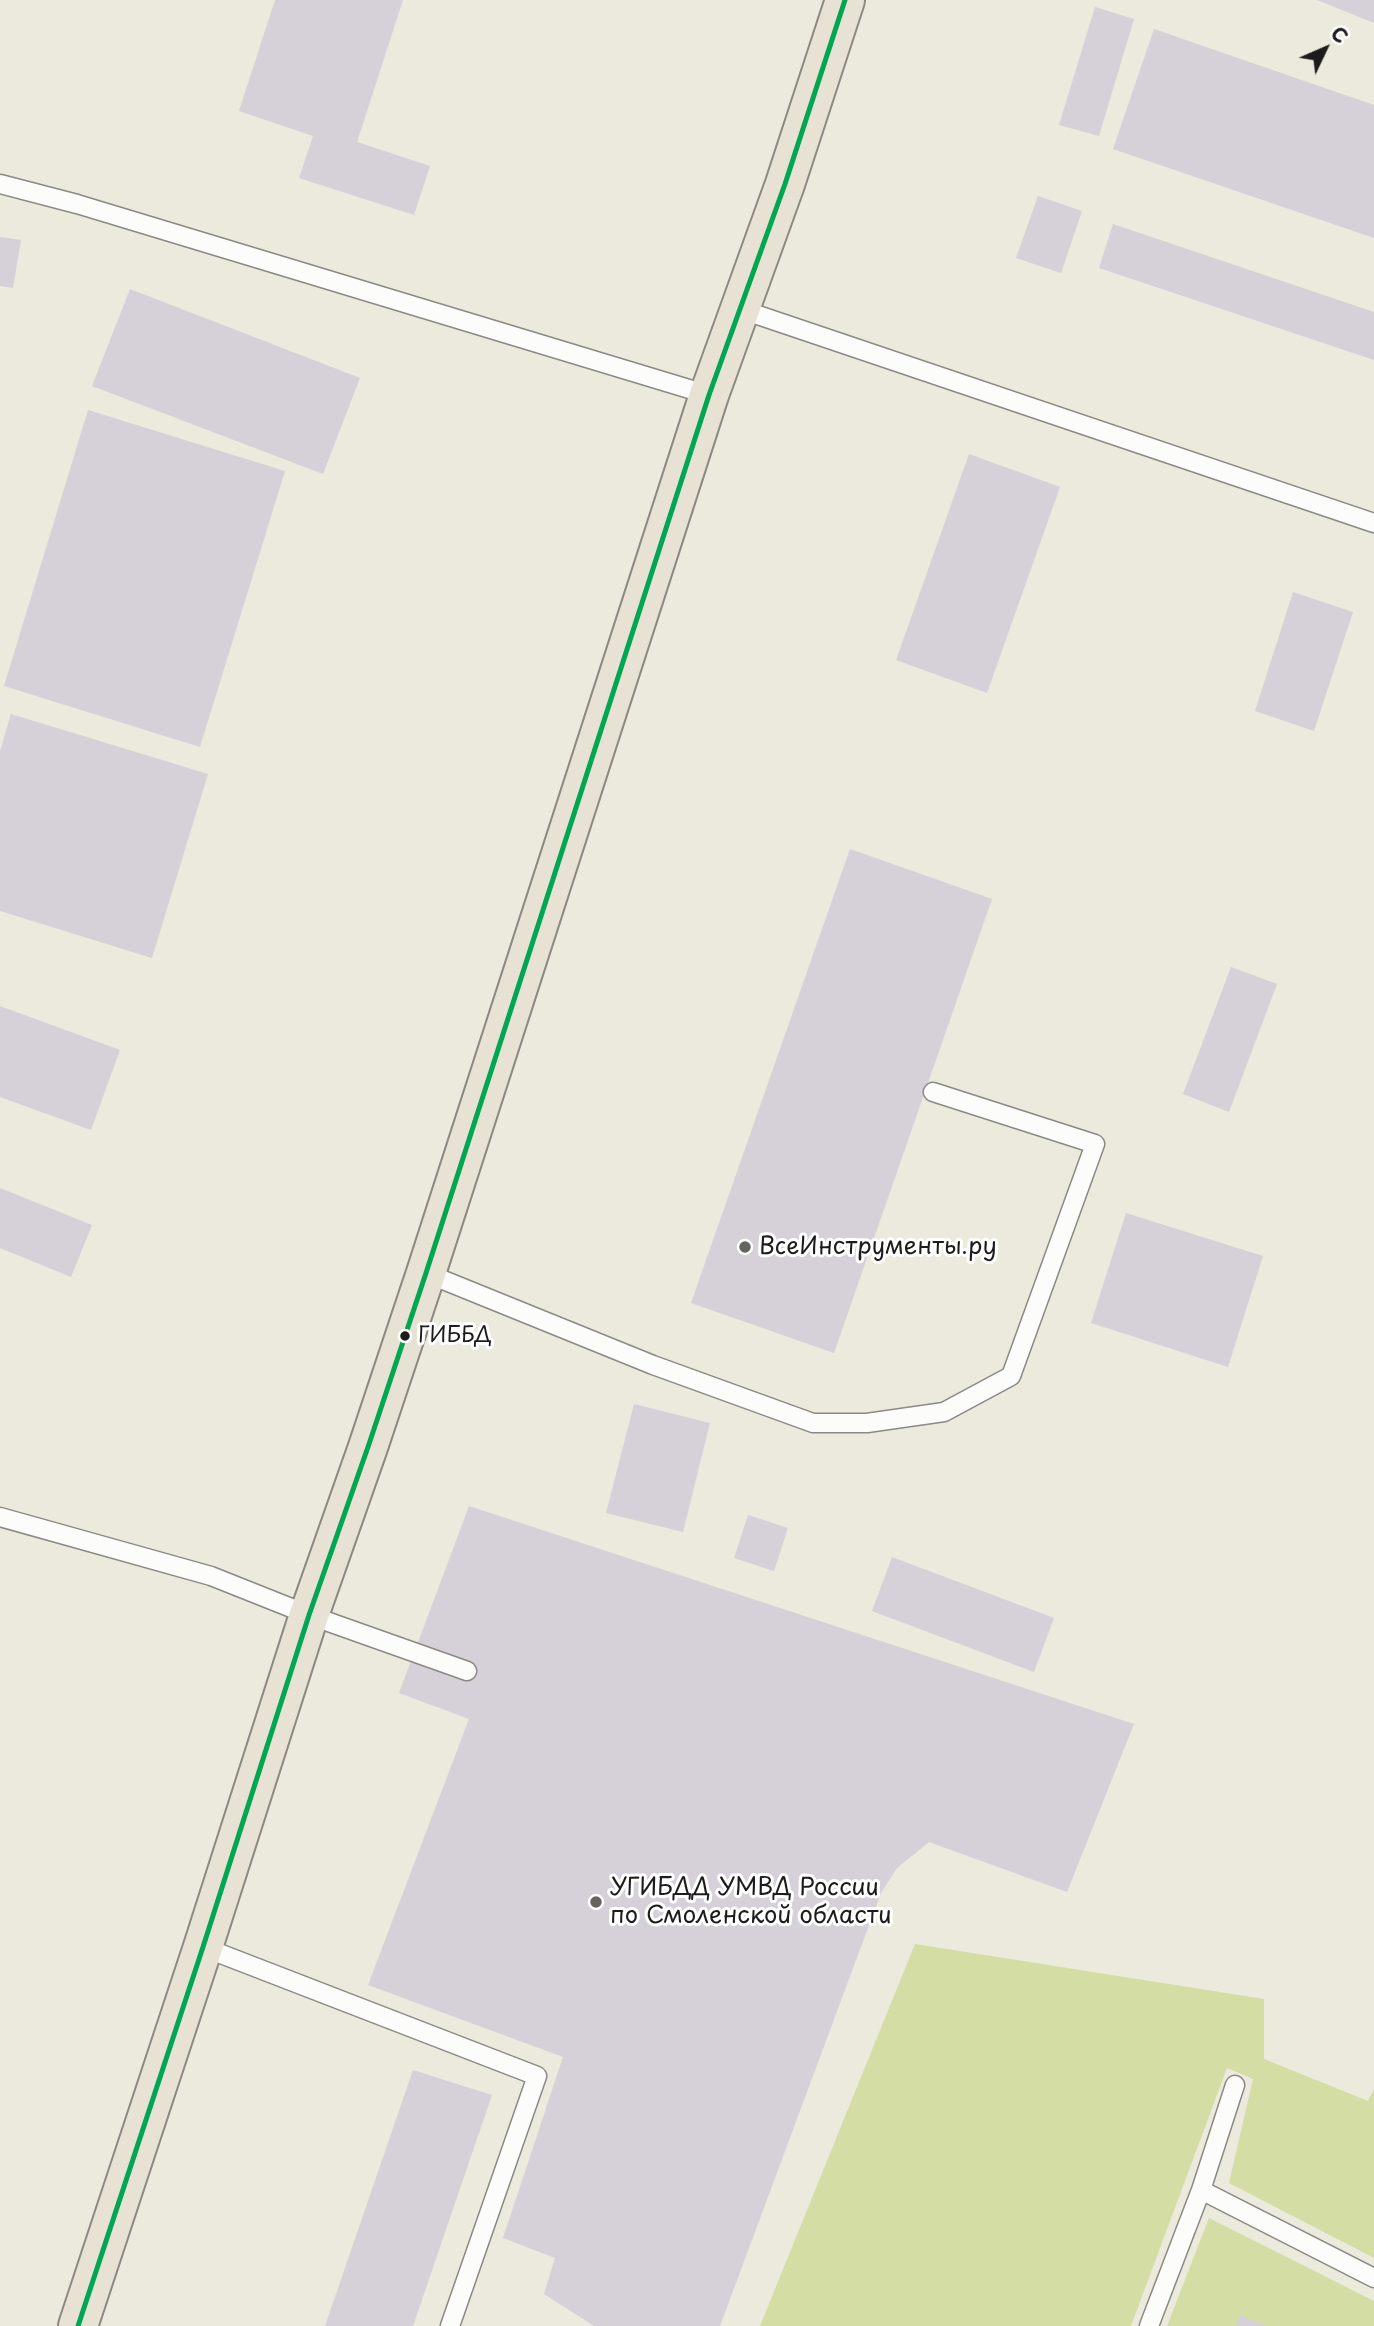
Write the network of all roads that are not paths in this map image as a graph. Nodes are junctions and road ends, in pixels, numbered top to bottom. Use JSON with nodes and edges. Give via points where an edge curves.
{"nodes":[{"id":1,"x":845,"y":0,"type":"edge"},
{"id":2,"x":0,"y":184,"type":"edge"},
{"id":3,"x":740,"y":309,"type":"junction"},
{"id":4,"x":709,"y":395,"type":"junction"},
{"id":5,"x":1374,"y":523,"type":"edge"},
{"id":6,"x":933,"y":1092,"type":"dead end"},
{"id":7,"x":426,"y":1273,"type":"junction"},
{"id":8,"x":0,"y":1517,"type":"edge"},
{"id":9,"x":309,"y":1615,"type":"junction"},
{"id":10,"x":467,"y":1671,"type":"dead end"},
{"id":11,"x":204,"y":1947,"type":"junction"},
{"id":12,"x":1236,"y":2085,"type":"dead end"},
{"id":13,"x":1200,"y":2190,"type":"junction"},
{"id":14,"x":1374,"y":2278,"type":"edge"},
{"id":15,"x":78,"y":2326,"type":"edge"},
{"id":16,"x":450,"y":2326,"type":"edge"},
{"id":17,"x":1149,"y":2326,"type":"edge"}],
"edges":[{"from":1,"to":3,"type":"main road"},
{"from":2,"to":4,"type":"lane"},
{"from":3,"to":4,"type":"main road"},
{"from":3,"to":5,"type":"lane"},
{"from":4,"to":7,"type":"main road"},
{"from":6,"to":7,"type":"lane","via":[[1095,1144],[1011,1376],[944,1412],[867,1423],[813,1423],[653,1365]]},
{"from":7,"to":9,"type":"main road"},
{"from":8,"to":9,"type":"lane","via":[[211,1576]]},
{"from":9,"to":10,"type":"lane"},
{"from":9,"to":11,"type":"main road"},
{"from":11,"to":15,"type":"main road"},
{"from":11,"to":16,"type":"lane","via":[[537,2076]]},
{"from":12,"to":13,"type":"lane"},
{"from":13,"to":14,"type":"lane"},
{"from":13,"to":17,"type":"lane"}]}
